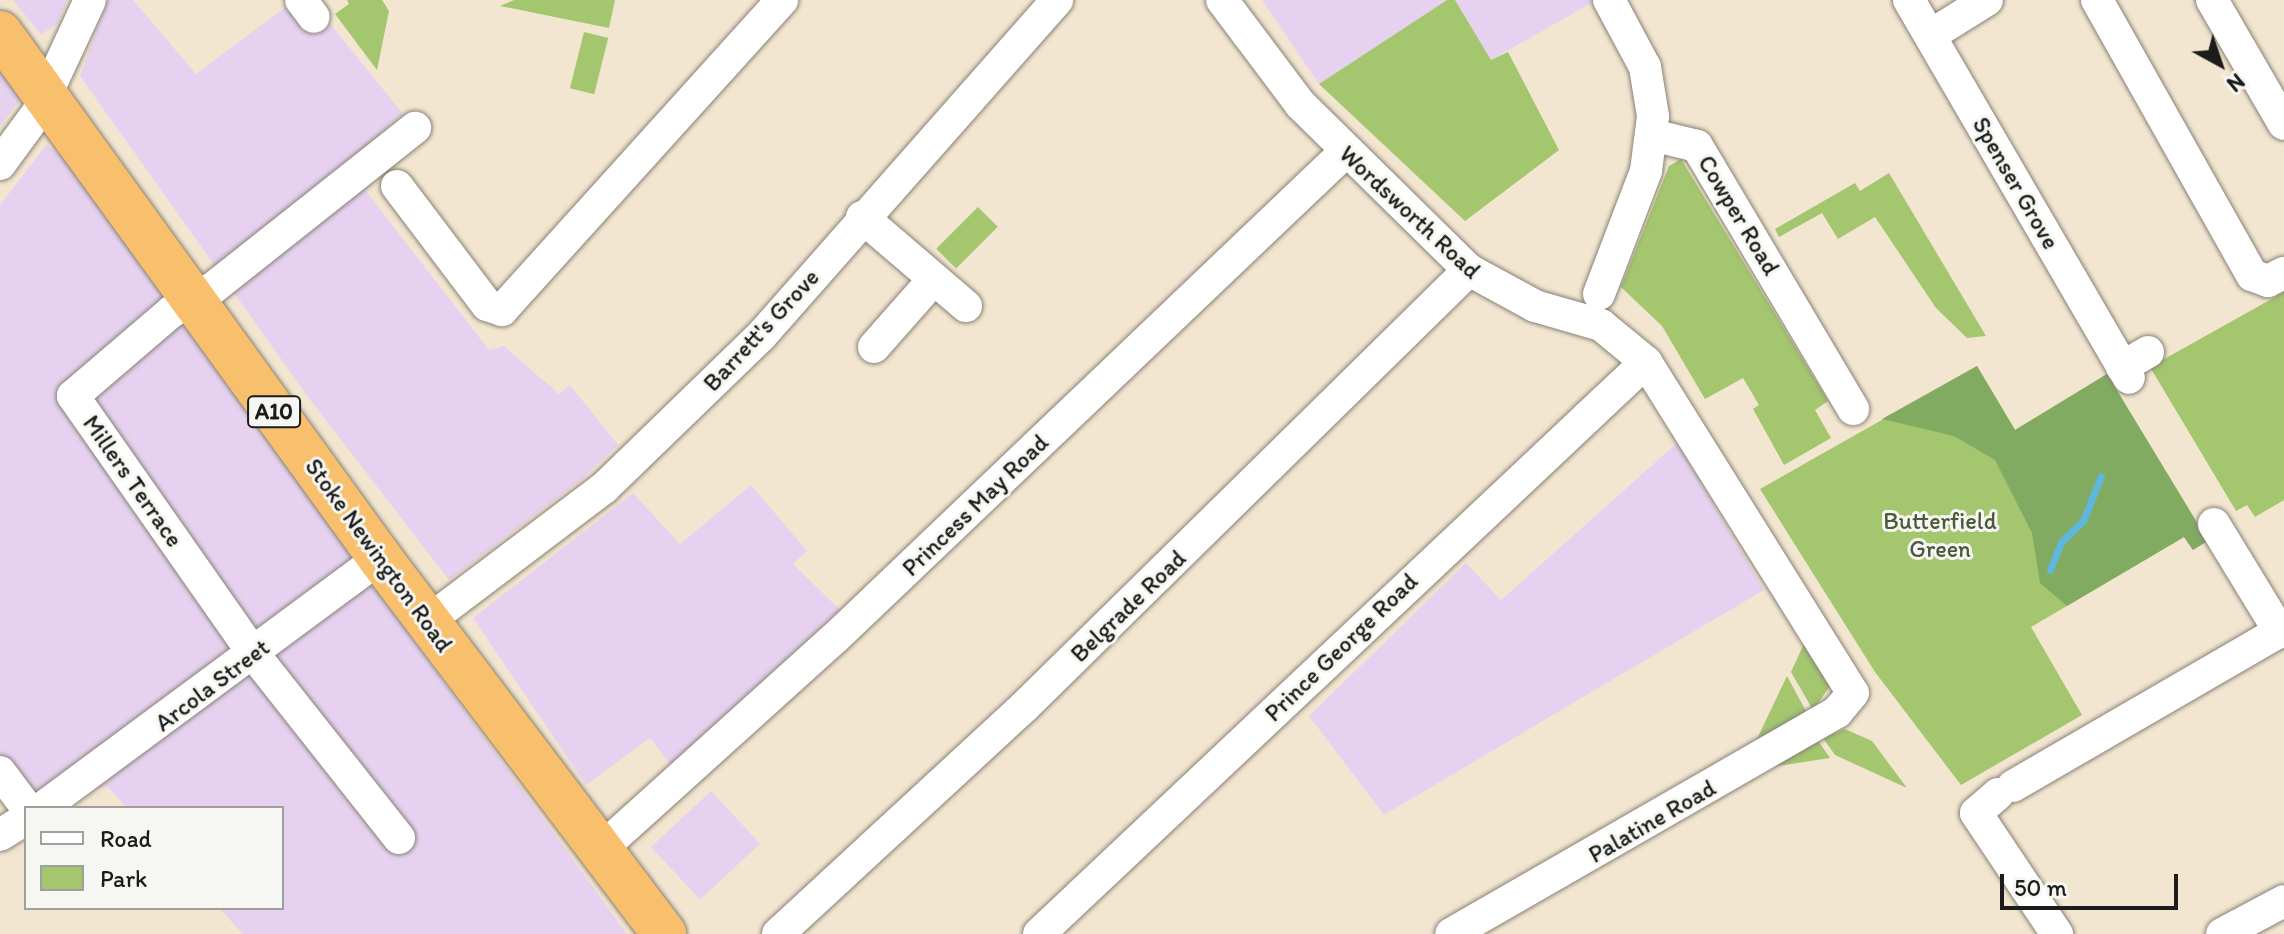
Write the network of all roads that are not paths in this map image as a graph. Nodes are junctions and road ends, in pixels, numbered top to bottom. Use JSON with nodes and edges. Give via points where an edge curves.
{"nodes":[{"id":1,"x":90,"y":0,"type":"edge"},
{"id":2,"x":782,"y":0,"type":"edge"},
{"id":3,"x":1057,"y":0,"type":"edge"},
{"id":4,"x":1222,"y":0,"type":"edge"},
{"id":5,"x":1609,"y":0,"type":"edge"},
{"id":6,"x":1909,"y":0,"type":"edge"},
{"id":7,"x":1987,"y":0,"type":"edge"},
{"id":8,"x":2097,"y":0,"type":"edge"},
{"id":9,"x":2212,"y":0,"type":"edge"},
{"id":10,"x":0,"y":33,"type":"edge"},
{"id":11,"x":1931,"y":35,"type":"junction"},
{"id":12,"x":46,"y":93,"type":"junction"},
{"id":13,"x":2284,"y":124,"type":"edge"},
{"id":14,"x":415,"y":128,"type":"dead end"},
{"id":15,"x":1652,"y":135,"type":"junction"},
{"id":16,"x":1345,"y":152,"type":"junction"},
{"id":17,"x":0,"y":164,"type":"edge"},
{"id":18,"x":387,"y":173,"type":"junction"},
{"id":19,"x":862,"y":217,"type":"junction"},
{"id":20,"x":1469,"y":270,"type":"junction"},
{"id":21,"x":2284,"y":273,"type":"edge"},
{"id":22,"x":933,"y":280,"type":"junction"},
{"id":23,"x":1599,"y":294,"type":"dead end"},
{"id":24,"x":193,"y":300,"type":"junction"},
{"id":25,"x":966,"y":306,"type":"dead end"},
{"id":26,"x":874,"y":347,"type":"dead end"},
{"id":27,"x":1646,"y":362,"type":"junction"},
{"id":28,"x":2133,"y":366,"type":"dead end"},
{"id":29,"x":1853,"y":409,"type":"dead end"},
{"id":30,"x":1723,"y":483,"type":"joint"},
{"id":31,"x":2214,"y":524,"type":"dead end"},
{"id":32,"x":380,"y":558,"type":"junction"},
{"id":33,"x":428,"y":621,"type":"junction"},
{"id":34,"x":2280,"y":639,"type":"edge"},
{"id":35,"x":253,"y":653,"type":"junction"},
{"id":36,"x":0,"y":772,"type":"edge"},
{"id":37,"x":26,"y":806,"type":"edge"},
{"id":38,"x":45,"y":806,"type":"edge"},
{"id":39,"x":24,"y":820,"type":"edge"},
{"id":40,"x":0,"y":835,"type":"edge"},
{"id":41,"x":399,"y":838,"type":"dead end"},
{"id":42,"x":599,"y":851,"type":"junction"},
{"id":43,"x":2284,"y":901,"type":"edge"},
{"id":44,"x":2052,"y":933,"type":"edge"},
{"id":45,"x":664,"y":934,"type":"edge"},
{"id":46,"x":778,"y":934,"type":"edge"},
{"id":47,"x":1039,"y":934,"type":"edge"},
{"id":48,"x":1451,"y":934,"type":"edge"},
{"id":49,"x":2222,"y":934,"type":"edge"}],
"edges":[{"from":1,"to":12,"type":"street"},
{"from":2,"to":18,"type":"street","via":[[502,310],[487,305]]},
{"from":3,"to":19,"type":"street","name":"Barrett's Grove"},
{"from":4,"to":16,"type":"street","name":"Wordsworth Road","via":[[1300,104]]},
{"from":5,"to":15,"type":"street","via":[[1645,67]]},
{"from":6,"to":11,"type":"street","name":"Spenser Grove"},
{"from":7,"to":11,"type":"street"},
{"from":8,"to":21,"type":"street","via":[[2252,275],[2268,281]]},
{"from":9,"to":13,"type":"street"},
{"from":10,"to":12,"type":"highway","number":"A10"},
{"from":11,"to":28,"type":"street","name":"Spenser Grove"},
{"from":12,"to":17,"type":"street"},
{"from":12,"to":24,"type":"highway","name":"Stoke Newington Road","number":"A10"},
{"from":14,"to":18,"type":"street"},
{"from":15,"to":23,"type":"street","via":[[1646,171]]},
{"from":15,"to":29,"type":"street","name":"Cowper Road","via":[[1697,146]]},
{"from":16,"to":20,"type":"street","name":"Wordsworth Road"},
{"from":16,"to":42,"type":"street","name":"Princess May Road","via":[[835,638]]},
{"from":18,"to":24,"type":"street"},
{"from":19,"to":22,"type":"street"},
{"from":19,"to":33,"type":"street","name":"Barrett's Grove","via":[[761,336],[604,488]]},
{"from":20,"to":27,"type":"street","name":"Wordsworth Road","via":[[1535,306],[1601,325]]},
{"from":20,"to":46,"type":"street","name":"Belgrade Road","via":[[1024,707]]},
{"from":22,"to":25,"type":"street"},
{"from":22,"to":26,"type":"street"},
{"from":24,"to":32,"type":"highway","name":"Stoke Newington Road","number":"A10"},
{"from":24,"to":35,"type":"street","name":"Millers Terrace","via":[[73,396]]},
{"from":27,"to":30,"type":"street","name":"Wordsworth Road"},
{"from":27,"to":47,"type":"street","name":"Prince George Road"},
{"from":30,"to":48,"type":"street","name":"Palatine Road","via":[[1850,694]]},
{"from":31,"to":34,"type":"street"},
{"from":32,"to":33,"type":"highway","name":"Stoke Newington Road","number":"A10"},
{"from":32,"to":35,"type":"street","name":"Arcola Street"},
{"from":33,"to":42,"type":"highway","name":"Stoke Newington Road","number":"A10"},
{"from":34,"to":44,"type":"street","via":[[1996,798]]},
{"from":35,"to":38,"type":"street","name":"Arcola Street"},
{"from":35,"to":41,"type":"street"},
{"from":36,"to":37,"type":"street"},
{"from":39,"to":40,"type":"street"},
{"from":42,"to":45,"type":"highway","name":"Stoke Newington Road","number":"A10"},
{"from":43,"to":49,"type":"street"}]}
